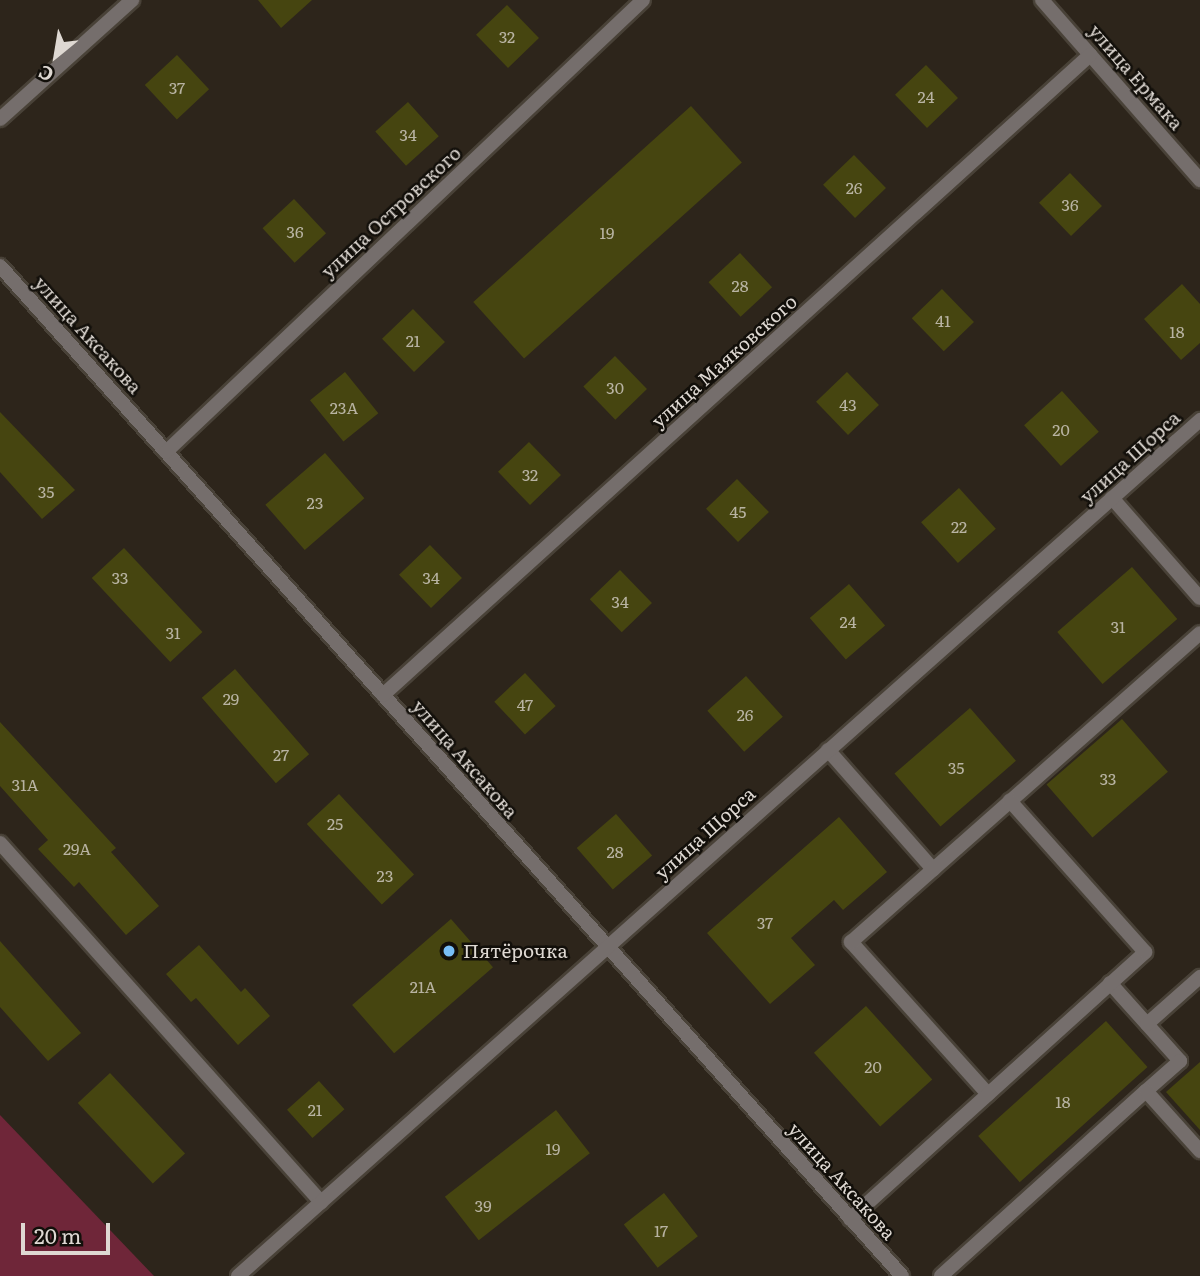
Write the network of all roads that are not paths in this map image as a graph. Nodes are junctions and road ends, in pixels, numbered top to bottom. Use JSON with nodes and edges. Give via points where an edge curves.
{"nodes":[{"id":1,"x":132,"y":0,"type":"edge"},
{"id":2,"x":643,"y":0,"type":"edge"},
{"id":3,"x":1042,"y":0,"type":"edge"},
{"id":4,"x":1090,"y":55,"type":"junction"},
{"id":5,"x":0,"y":119,"type":"edge"},
{"id":6,"x":1200,"y":180,"type":"edge"},
{"id":7,"x":0,"y":266,"type":"edge"},
{"id":8,"x":1200,"y":420,"type":"edge"},
{"id":9,"x":166,"y":452,"type":"junction"},
{"id":10,"x":1112,"y":498,"type":"junction"},
{"id":11,"x":1200,"y":598,"type":"edge"},
{"id":12,"x":1200,"y":633,"type":"edge"},
{"id":13,"x":383,"y":695,"type":"junction"},
{"id":14,"x":828,"y":750,"type":"junction"},
{"id":15,"x":1010,"y":802,"type":"junction"},
{"id":16,"x":0,"y":843,"type":"edge"},
{"id":17,"x":933,"y":869,"type":"junction"},
{"id":18,"x":604,"y":948,"type":"junction"},
{"id":19,"x":1200,"y":977,"type":"edge"},
{"id":20,"x":1110,"y":983,"type":"junction"},
{"id":21,"x":1147,"y":1024,"type":"junction"},
{"id":22,"x":1146,"y":1091,"type":"junction"},
{"id":23,"x":988,"y":1094,"type":"junction"},
{"id":24,"x":1200,"y":1151,"type":"edge"},
{"id":25,"x":321,"y":1202,"type":"junction"},
{"id":26,"x":850,"y":1219,"type":"junction"},
{"id":27,"x":238,"y":1276,"type":"edge"},
{"id":28,"x":902,"y":1276,"type":"edge"},
{"id":29,"x":941,"y":1276,"type":"edge"}],
"edges":[{"from":1,"to":5,"type":"street"},
{"from":2,"to":9,"type":"street","name":"улица Островского"},
{"from":3,"to":4,"type":"street","name":"улица Ермака"},
{"from":4,"to":6,"type":"street","name":"улица Ермака"},
{"from":4,"to":13,"type":"street","name":"улица Маяковского"},
{"from":7,"to":9,"type":"street","name":"улица Аксакова"},
{"from":8,"to":10,"type":"street","name":"улица Щорса"},
{"from":9,"to":13,"type":"street","name":"улица Аксакова"},
{"from":10,"to":11,"type":"street"},
{"from":10,"to":14,"type":"street","name":"улица Щорса"},
{"from":12,"to":15,"type":"street"},
{"from":13,"to":18,"type":"street","name":"улица Аксакова"},
{"from":14,"to":17,"type":"street"},
{"from":14,"to":18,"type":"street","name":"улица Щорса"},
{"from":15,"to":17,"type":"street"},
{"from":15,"to":20,"type":"street","via":[[1145,952]]},
{"from":16,"to":25,"type":"street"},
{"from":17,"to":23,"type":"street","via":[[851,942]]},
{"from":18,"to":25,"type":"street","name":"улица Щорса"},
{"from":18,"to":26,"type":"street","name":"улица Аксакова"},
{"from":19,"to":21,"type":"street"},
{"from":20,"to":21,"type":"street"},
{"from":20,"to":23,"type":"street"},
{"from":21,"to":22,"type":"street","via":[[1180,1061]]},
{"from":22,"to":24,"type":"street"},
{"from":22,"to":29,"type":"street"},
{"from":23,"to":26,"type":"street"},
{"from":25,"to":27,"type":"street","name":"улица Щорса"},
{"from":26,"to":28,"type":"street","name":"улица Аксакова"}]}
